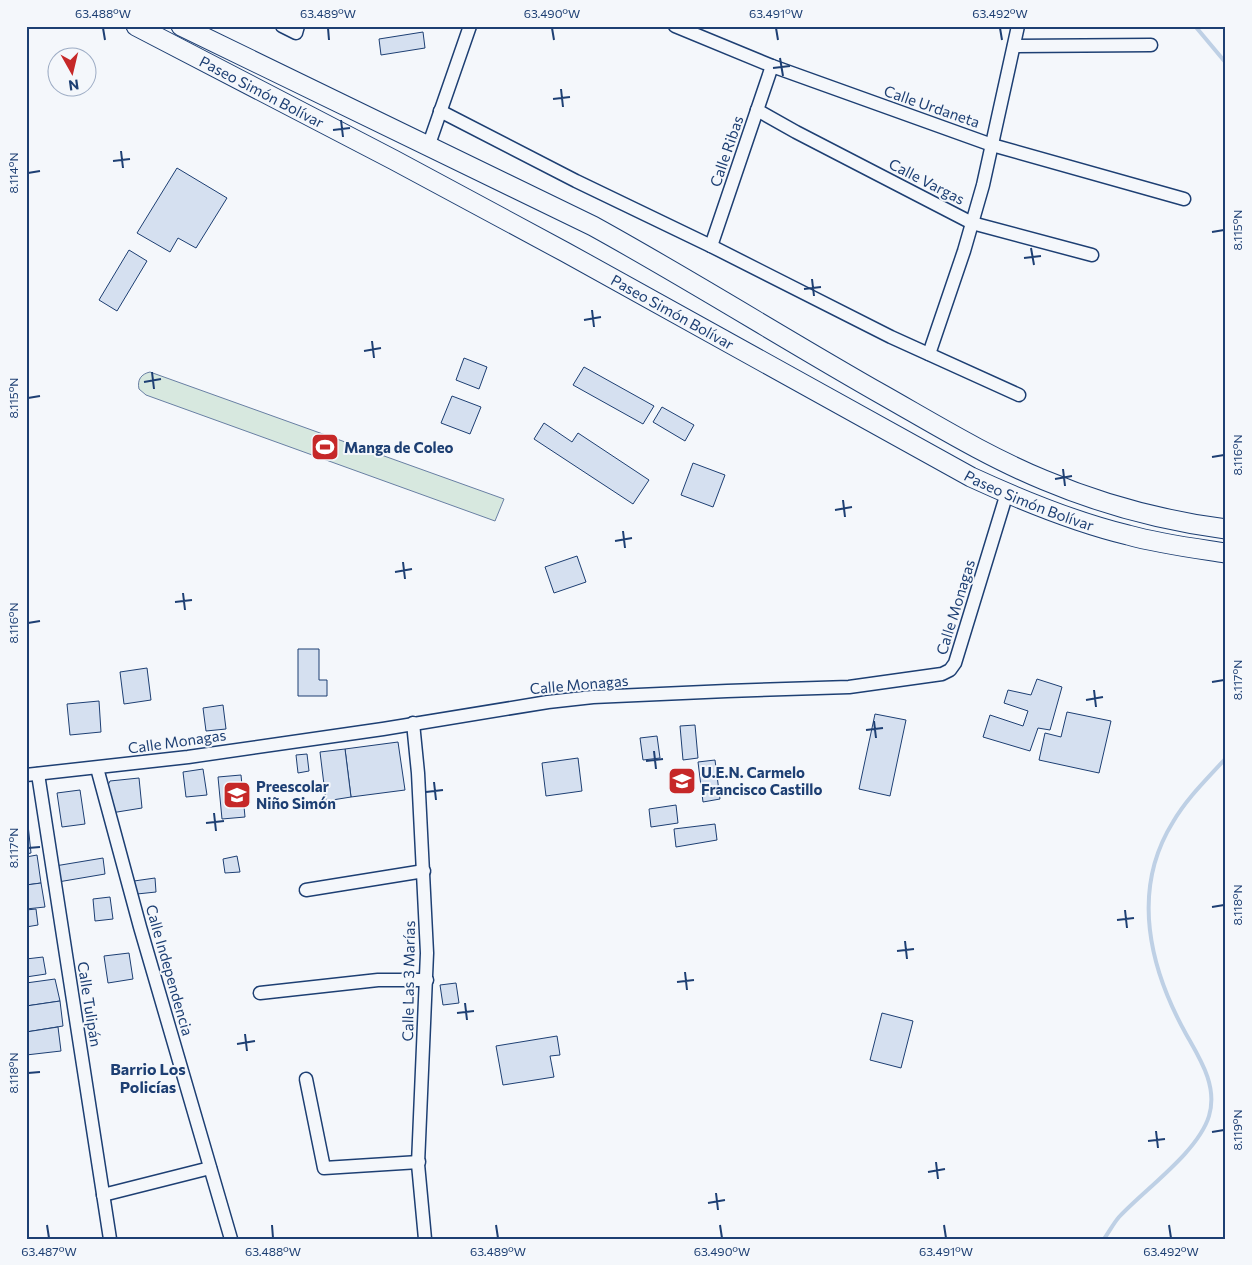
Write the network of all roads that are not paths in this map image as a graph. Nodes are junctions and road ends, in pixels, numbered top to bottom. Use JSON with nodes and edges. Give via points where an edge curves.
{"nodes":[{"id":1,"x":136,"y":26,"type":"edge"},
{"id":2,"x":181,"y":26,"type":"edge"},
{"id":3,"x":282,"y":26,"type":"edge"},
{"id":4,"x":470,"y":26,"type":"edge"},
{"id":5,"x":675,"y":26,"type":"edge"},
{"id":6,"x":1017,"y":26,"type":"edge"},
{"id":7,"x":297,"y":30,"type":"edge"},
{"id":8,"x":1151,"y":45,"type":"dead end"},
{"id":9,"x":1014,"y":46,"type":"junction"},
{"id":10,"x":772,"y":66,"type":"junction"},
{"id":11,"x":757,"y":110,"type":"junction"},
{"id":12,"x":440,"y":111,"type":"junction"},
{"id":13,"x":992,"y":144,"type":"junction"},
{"id":14,"x":428,"y":147,"type":"junction"},
{"id":15,"x":1184,"y":199,"type":"dead end"},
{"id":16,"x":972,"y":222,"type":"junction"},
{"id":17,"x":711,"y":246,"type":"junction"},
{"id":18,"x":1092,"y":255,"type":"dead end"},
{"id":19,"x":929,"y":354,"type":"junction"},
{"id":20,"x":1019,"y":395,"type":"dead end"},
{"id":21,"x":1007,"y":493,"type":"junction"},
{"id":22,"x":1226,"y":529,"type":"edge"},
{"id":23,"x":1226,"y":553,"type":"edge"},
{"id":24,"x":413,"y":723,"type":"junction"},
{"id":25,"x":97,"y":768,"type":"junction"},
{"id":26,"x":32,"y":774,"type":"edge"},
{"id":27,"x":424,"y":871,"type":"junction"},
{"id":28,"x":306,"y":890,"type":"dead end"},
{"id":29,"x":427,"y":980,"type":"junction"},
{"id":30,"x":260,"y":993,"type":"dead end"},
{"id":31,"x":306,"y":1079,"type":"dead end"},
{"id":32,"x":418,"y":1162,"type":"junction"},
{"id":33,"x":210,"y":1168,"type":"junction"},
{"id":34,"x":103,"y":1195,"type":"junction"},
{"id":35,"x":110,"y":1239,"type":"edge"},
{"id":36,"x":231,"y":1239,"type":"edge"},
{"id":37,"x":425,"y":1239,"type":"edge"}],
"edges":[{"from":1,"to":21,"type":"main road","name":"Paseo Simón Bolívar","via":[[548,242],[939,460]]},
{"from":2,"to":14,"type":"main road","name":"Paseo Simón Bolívar"},
{"from":3,"to":7,"type":"street"},
{"from":4,"to":12,"type":"street"},
{"from":5,"to":10,"type":"street","name":"Calle Urdaneta"},
{"from":6,"to":9,"type":"street"},
{"from":8,"to":9,"type":"street"},
{"from":9,"to":13,"type":"street"},
{"from":10,"to":11,"type":"street","name":"Calle Ribas"},
{"from":10,"to":13,"type":"street","name":"Calle Urdaneta"},
{"from":11,"to":16,"type":"street","name":"Calle Vargas"},
{"from":11,"to":17,"type":"street","name":"Calle Ribas"},
{"from":12,"to":14,"type":"street"},
{"from":12,"to":17,"type":"street"},
{"from":13,"to":15,"type":"street","name":"Calle Urdaneta"},
{"from":13,"to":16,"type":"street"},
{"from":14,"to":22,"type":"main road","name":"Paseo Simón Bolívar","via":[[626,244],[831,365],[1009,464],[1112,504],[1153,516]]},
{"from":16,"to":18,"type":"street","name":"Calle Vargas"},
{"from":16,"to":19,"type":"street"},
{"from":17,"to":19,"type":"street"},
{"from":19,"to":20,"type":"street"},
{"from":21,"to":23,"type":"main road","name":"Paseo Simón Bolívar","via":[[1100,528],[1157,542]]},
{"from":21,"to":24,"type":"street","name":"Calle Monagas","via":[[955,662],[947,672],[849,687],[593,697]]},
{"from":24,"to":25,"type":"street","name":"Calle Monagas"},
{"from":24,"to":27,"type":"street","name":"Calle Las 3 Marías"},
{"from":25,"to":26,"type":"street","name":"Calle Monagas"},
{"from":25,"to":33,"type":"street","name":"Calle Independencia"},
{"from":26,"to":34,"type":"street","name":"Calle Tulipán"},
{"from":27,"to":28,"type":"street"},
{"from":27,"to":29,"type":"street","name":"Calle Las 3 Marías"},
{"from":29,"to":30,"type":"street","via":[[378,980]]},
{"from":29,"to":32,"type":"street","name":"Calle Las 3 Marías"},
{"from":31,"to":32,"type":"street","via":[[324,1168]]},
{"from":32,"to":37,"type":"street","name":"Calle Las 3 Marías"},
{"from":33,"to":34,"type":"street"},
{"from":33,"to":36,"type":"street","name":"Calle Independencia"},
{"from":34,"to":35,"type":"street","name":"Calle Tulipán"}]}
